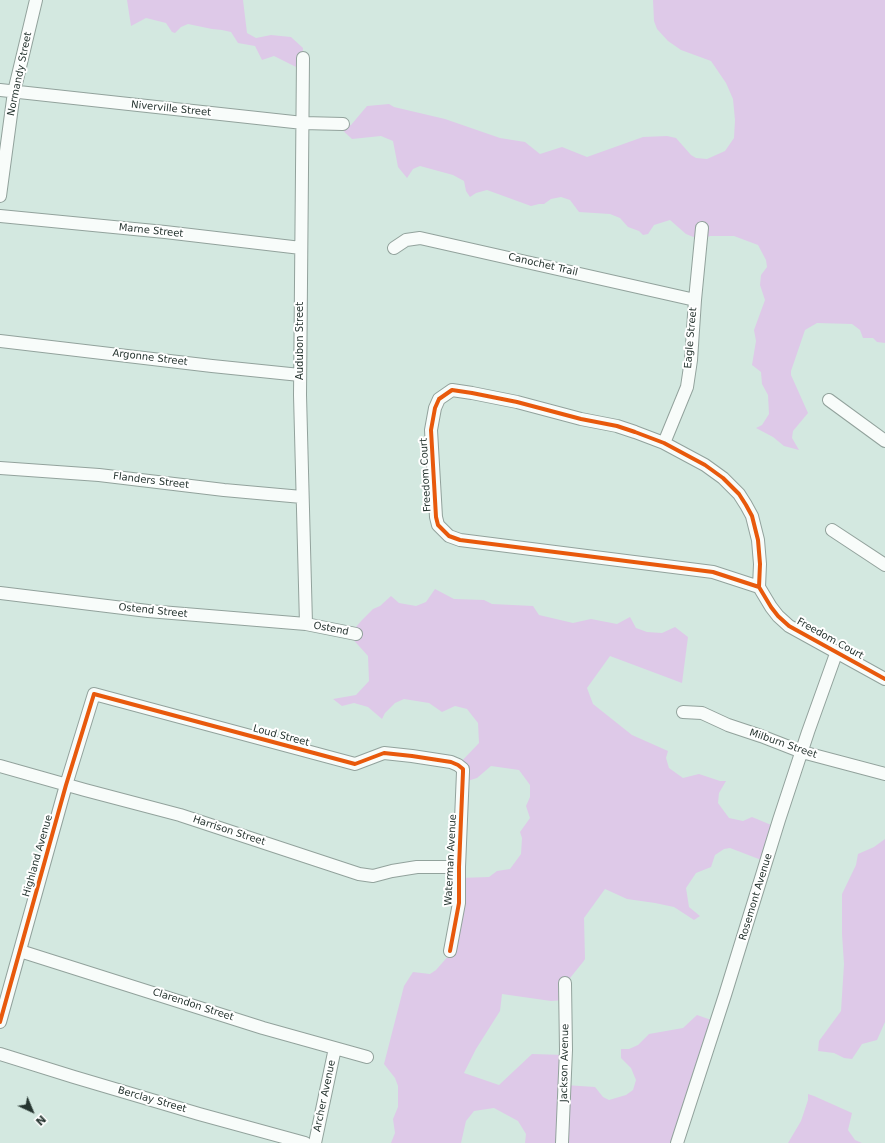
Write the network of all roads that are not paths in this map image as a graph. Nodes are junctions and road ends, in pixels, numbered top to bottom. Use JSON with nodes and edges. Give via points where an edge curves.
{"nodes":[{"id":1,"x":36,"y":0,"type":"edge"},
{"id":2,"x":303,"y":58,"type":"dead end"},
{"id":3,"x":0,"y":90,"type":"edge"},
{"id":4,"x":14,"y":92,"type":"junction"},
{"id":5,"x":302,"y":123,"type":"junction"},
{"id":6,"x":343,"y":124,"type":"dead end"},
{"id":7,"x":0,"y":196,"type":"edge"},
{"id":8,"x":0,"y":216,"type":"edge"},
{"id":9,"x":702,"y":228,"type":"dead end"},
{"id":10,"x":301,"y":248,"type":"junction"},
{"id":11,"x":394,"y":248,"type":"dead end"},
{"id":12,"x":695,"y":300,"type":"junction"},
{"id":13,"x":0,"y":341,"type":"edge"},
{"id":14,"x":300,"y":374,"type":"junction"},
{"id":15,"x":828,"y":400,"type":"dead end"},
{"id":16,"x":885,"y":440,"type":"edge"},
{"id":17,"x":664,"y":443,"type":"junction"},
{"id":18,"x":0,"y":468,"type":"edge"},
{"id":19,"x":302,"y":497,"type":"junction"},
{"id":20,"x":832,"y":530,"type":"dead end"},
{"id":21,"x":885,"y":565,"type":"edge"},
{"id":22,"x":759,"y":587,"type":"junction"},
{"id":23,"x":0,"y":593,"type":"edge"},
{"id":24,"x":306,"y":624,"type":"junction"},
{"id":25,"x":356,"y":634,"type":"dead end"},
{"id":26,"x":837,"y":651,"type":"junction"},
{"id":27,"x":885,"y":679,"type":"edge"},
{"id":28,"x":94,"y":694,"type":"joint"},
{"id":29,"x":683,"y":712,"type":"dead end"},
{"id":30,"x":802,"y":752,"type":"junction"},
{"id":31,"x":0,"y":766,"type":"edge"},
{"id":32,"x":463,"y":769,"type":"joint"},
{"id":33,"x":885,"y":774,"type":"edge"},
{"id":34,"x":66,"y":785,"type":"junction"},
{"id":35,"x":459,"y":867,"type":"junction"},
{"id":36,"x":20,"y":951,"type":"junction"},
{"id":37,"x":450,"y":951,"type":"dead end"},
{"id":38,"x":565,"y":983,"type":"dead end"},
{"id":39,"x":0,"y":1022,"type":"edge"},
{"id":40,"x":335,"y":1048,"type":"junction"},
{"id":41,"x":0,"y":1054,"type":"edge"},
{"id":42,"x":367,"y":1057,"type":"dead end"},
{"id":43,"x":305,"y":1143,"type":"edge"},
{"id":44,"x":315,"y":1143,"type":"edge"},
{"id":45,"x":562,"y":1143,"type":"edge"},
{"id":46,"x":677,"y":1143,"type":"edge"}],
"edges":[{"from":1,"to":4,"type":"street","name":"Normandy Street"},
{"from":2,"to":5,"type":"street","name":"Audubon Street"},
{"from":3,"to":4,"type":"street","name":"Niverville Street"},
{"from":4,"to":5,"type":"street","name":"Niverville Street"},
{"from":4,"to":7,"type":"street","name":"Normandy Street"},
{"from":5,"to":6,"type":"street","name":"Niverville Street"},
{"from":5,"to":10,"type":"street","name":"Audubon Street"},
{"from":8,"to":10,"type":"street","name":"Marne Street"},
{"from":9,"to":12,"type":"street","name":"Eagle Street"},
{"from":10,"to":14,"type":"street","name":"Audubon Street"},
{"from":11,"to":12,"type":"street","name":"Canochet Trail","via":[[406,240],[420,238]]},
{"from":12,"to":17,"type":"street","name":"Eagle Street","via":[[687,387]]},
{"from":13,"to":14,"type":"street","name":"Argonne Street"},
{"from":14,"to":19,"type":"street","name":"Audubon Street"},
{"from":15,"to":16,"type":"street"},
{"from":17,"to":22,"type":"street","name":"Freedom Court","via":[[692,457],[723,478],[740,494],[756,528]]},
{"from":17,"to":22,"type":"street","name":"Freedom Court","via":[[617,426],[517,402],[452,390],[439,399],[431,430],[438,525],[449,536],[460,540],[712,572]]},
{"from":18,"to":19,"type":"street","name":"Flanders Street","via":[[99,475]]},
{"from":19,"to":24,"type":"street","name":"Audubon Street"},
{"from":20,"to":21,"type":"street"},
{"from":22,"to":26,"type":"street","name":"Freedom Court","via":[[771,607],[789,626]]},
{"from":23,"to":24,"type":"street","name":"Ostend Street","via":[[148,611]]},
{"from":24,"to":25,"type":"street","name":"Ostend"},
{"from":26,"to":27,"type":"street","name":"Freedom Court"},
{"from":26,"to":30,"type":"street","name":"Rosemont Avenue"},
{"from":28,"to":32,"type":"street","name":"Loud Street","via":[[355,764],[384,754],[451,762]]},
{"from":28,"to":34,"type":"street","name":"Highland Avenue"},
{"from":29,"to":30,"type":"street","name":"Milburn Street","via":[[702,714]]},
{"from":30,"to":33,"type":"street","name":"Milburn Street"},
{"from":30,"to":46,"type":"street","name":"Rosemont Avenue"},
{"from":31,"to":34,"type":"street","name":"Harrison Street"},
{"from":32,"to":35,"type":"street","name":"Waterman Avenue"},
{"from":34,"to":35,"type":"street","name":"Harrison Street","via":[[180,815],[360,874],[373,876],[417,867]]},
{"from":34,"to":36,"type":"street","name":"Highland Avenue"},
{"from":35,"to":37,"type":"street","name":"Waterman Avenue","via":[[459,903]]},
{"from":36,"to":39,"type":"street","name":"Highland Avenue"},
{"from":36,"to":40,"type":"street","name":"Clarendon Street","via":[[263,1028]]},
{"from":38,"to":45,"type":"street","name":"Jackson Avenue","via":[[566,1050]]},
{"from":40,"to":42,"type":"street","name":"Clarendon Street"},
{"from":40,"to":44,"type":"street","name":"Archer Avenue"},
{"from":41,"to":43,"type":"street","name":"Berclay Street"}]}
